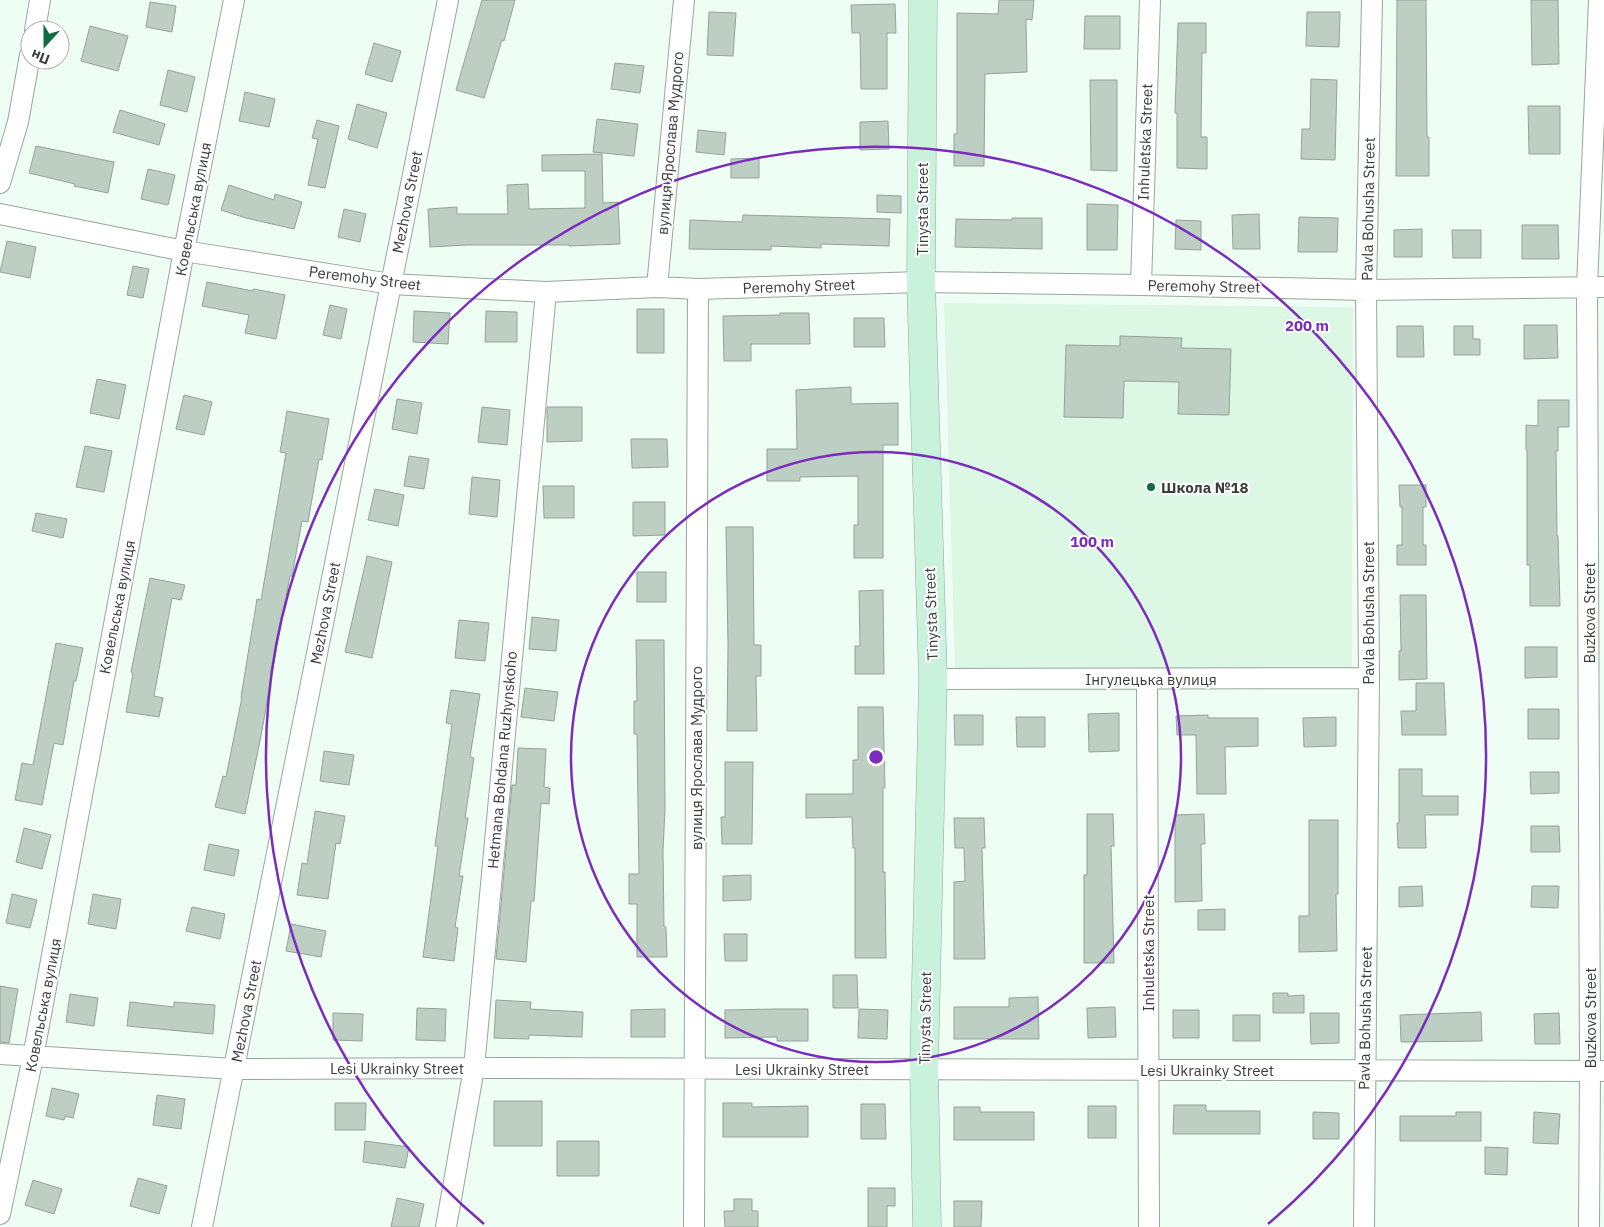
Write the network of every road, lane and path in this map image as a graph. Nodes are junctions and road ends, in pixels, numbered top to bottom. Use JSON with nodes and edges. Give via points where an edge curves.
{"nodes":[{"id":1,"x":40,"y":0,"type":"edge"},
{"id":2,"x":234,"y":0,"type":"edge"},
{"id":3,"x":448,"y":0,"type":"edge"},
{"id":4,"x":684,"y":0,"type":"edge"},
{"id":5,"x":923,"y":0,"type":"edge"},
{"id":6,"x":1150,"y":0,"type":"edge"},
{"id":7,"x":1372,"y":0,"type":"edge"},
{"id":8,"x":1599,"y":0,"type":"edge"},
{"id":9,"x":37,"y":20,"type":"edge"},
{"id":10,"x":27,"y":70,"type":"edge"},
{"id":11,"x":0,"y":183,"type":"edge"},
{"id":12,"x":0,"y":214,"type":"edge"},
{"id":13,"x":184,"y":251,"type":"junction"},
{"id":14,"x":921,"y":282,"type":"junction"},
{"id":15,"x":390,"y":284,"type":"junction"},
{"id":16,"x":1141,"y":285,"type":"junction"},
{"id":17,"x":657,"y":287,"type":"junction"},
{"id":18,"x":1596,"y":287,"type":"edge"},
{"id":19,"x":698,"y":289,"type":"junction"},
{"id":20,"x":1366,"y":290,"type":"junction"},
{"id":21,"x":546,"y":292,"type":"junction"},
{"id":22,"x":1369,"y":678,"type":"junction"},
{"id":23,"x":933,"y":679,"type":"junction"},
{"id":24,"x":1147,"y":679,"type":"junction"},
{"id":25,"x":0,"y":1054,"type":"edge"},
{"id":26,"x":33,"y":1057,"type":"junction"},
{"id":27,"x":474,"y":1068,"type":"junction"},
{"id":28,"x":695,"y":1068,"type":"junction"},
{"id":29,"x":234,"y":1069,"type":"junction"},
{"id":30,"x":924,"y":1069,"type":"junction"},
{"id":31,"x":1148,"y":1070,"type":"junction"},
{"id":32,"x":1364,"y":1070,"type":"junction"},
{"id":33,"x":1597,"y":1071,"type":"edge"},
{"id":34,"x":0,"y":1214,"type":"edge"},
{"id":35,"x":202,"y":1227,"type":"edge"},
{"id":36,"x":446,"y":1227,"type":"edge"},
{"id":37,"x":694,"y":1227,"type":"edge"},
{"id":38,"x":927,"y":1227,"type":"edge"},
{"id":39,"x":1149,"y":1227,"type":"edge"},
{"id":40,"x":1364,"y":1227,"type":"edge"},
{"id":41,"x":1589,"y":1227,"type":"edge"}],
"edges":[{"from":1,"to":9,"type":"street"},
{"from":2,"to":13,"type":"street","name":"Ковельська вулиця"},
{"from":3,"to":15,"type":"street","name":"Mezhova Street"},
{"from":4,"to":17,"type":"street","name":"вулиця Ярослава Мудрого"},
{"from":5,"to":14,"type":"street","name":"Tinysta Street"},
{"from":6,"to":16,"type":"street","name":"Inhuletska Street"},
{"from":7,"to":20,"type":"street","name":"Pavla Bohusha Street"},
{"from":8,"to":18,"type":"street","name":"Buzkova Street"},
{"from":10,"to":11,"type":"street","via":[[18,122]]},
{"from":12,"to":13,"type":"street","name":"Peremohy Street"},
{"from":13,"to":15,"type":"street","name":"Peremohy Street"},
{"from":13,"to":26,"type":"street","name":"Ковельська вулиця"},
{"from":14,"to":16,"type":"street","name":"Peremohy Street"},
{"from":14,"to":19,"type":"street","name":"Peremohy Street"},
{"from":14,"to":23,"type":"street","name":"Tinysta Street"},
{"from":15,"to":21,"type":"street","name":"Peremohy Street"},
{"from":15,"to":29,"type":"street","name":"Mezhova Street"},
{"from":16,"to":20,"type":"street","name":"Peremohy Street"},
{"from":17,"to":19,"type":"street","name":"Peremohy Street"},
{"from":17,"to":21,"type":"street","name":"Peremohy Street"},
{"from":18,"to":20,"type":"street","name":"Peremohy Street"},
{"from":18,"to":33,"type":"street","name":"Buzkova Street"},
{"from":19,"to":28,"type":"street","name":"вулиця Ярослава Мудрого"},
{"from":20,"to":22,"type":"street","name":"Pavla Bohusha Street"},
{"from":21,"to":27,"type":"street","name":"Hetmana Bohdana Ruzhynskoho"},
{"from":22,"to":24,"type":"street","name":"Інгулецька вулиця"},
{"from":22,"to":32,"type":"street","name":"Pavla Bohusha Street"},
{"from":23,"to":24,"type":"street","name":"Інгулецька вулиця"},
{"from":23,"to":30,"type":"street","name":"Tinysta Street"},
{"from":24,"to":31,"type":"street","name":"Inhuletska Street"},
{"from":25,"to":26,"type":"street","name":"Lesi Ukrainky Street"},
{"from":26,"to":29,"type":"street","name":"Lesi Ukrainky Street"},
{"from":26,"to":34,"type":"street","name":"Ковельська вулиця"},
{"from":27,"to":28,"type":"street","name":"Lesi Ukrainky Street"},
{"from":27,"to":29,"type":"street","name":"Lesi Ukrainky Street"},
{"from":27,"to":36,"type":"street","name":"Hetmana Bohdana Ruzhynskoho"},
{"from":28,"to":30,"type":"street","name":"Lesi Ukrainky Street"},
{"from":28,"to":37,"type":"street","name":"вулиця Ярослава Мудрого"},
{"from":29,"to":35,"type":"street","name":"Mezhova Street"},
{"from":30,"to":31,"type":"street","name":"Lesi Ukrainky Street"},
{"from":30,"to":38,"type":"street","name":"Tinysta Street"},
{"from":31,"to":32,"type":"street","name":"Lesi Ukrainky Street"},
{"from":31,"to":39,"type":"street","name":"Inhuletska Street"},
{"from":32,"to":33,"type":"street","name":"Lesi Ukrainky Street"},
{"from":32,"to":40,"type":"street","name":"Pavla Bohusha Street"},
{"from":33,"to":41,"type":"street","name":"Buzkova Street"}]}
